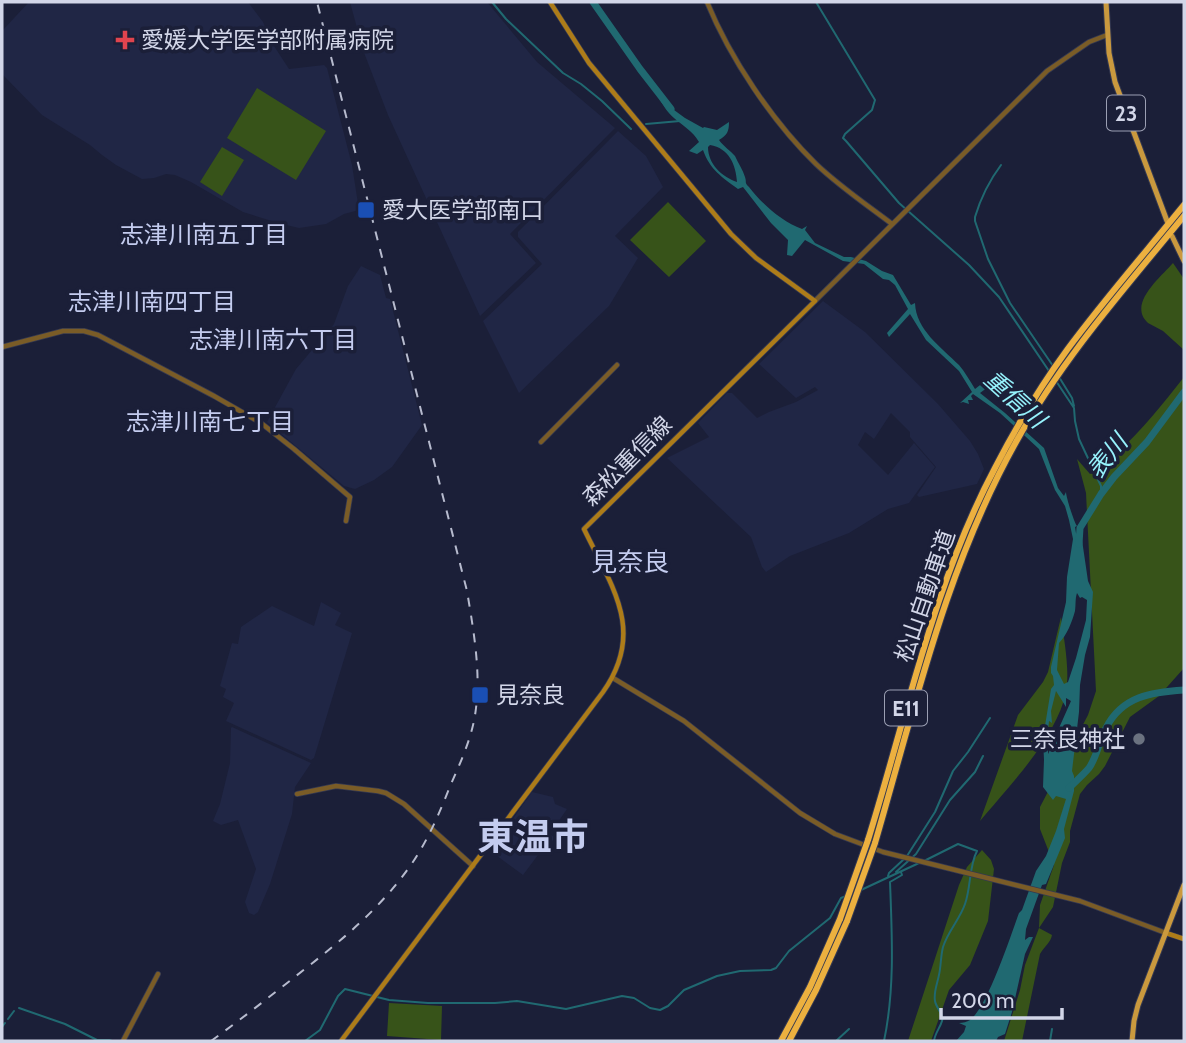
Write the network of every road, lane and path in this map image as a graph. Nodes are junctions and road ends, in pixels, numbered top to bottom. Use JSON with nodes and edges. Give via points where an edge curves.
{"nodes":[{"id":1,"x":550,"y":2,"type":"edge"},
{"id":2,"x":707,"y":2,"type":"edge"},
{"id":3,"x":1106,"y":2,"type":"edge"},
{"id":4,"x":1107,"y":35,"type":"junction"},
{"id":5,"x":1184,"y":205,"type":"edge"},
{"id":6,"x":1184,"y":216,"type":"edge"},
{"id":7,"x":1167,"y":220,"type":"dead end"},
{"id":8,"x":892,"y":225,"type":"junction"},
{"id":9,"x":1172,"y":236,"type":"dead end"},
{"id":10,"x":1184,"y":261,"type":"edge"},
{"id":11,"x":815,"y":301,"type":"junction"},
{"id":12,"x":2,"y":347,"type":"edge"},
{"id":13,"x":1064,"y":359,"type":"junction"},
{"id":14,"x":617,"y":365,"type":"dead end"},
{"id":15,"x":541,"y":442,"type":"dead end"},
{"id":16,"x":346,"y":521,"type":"dead end"},
{"id":17,"x":613,"y":678,"type":"junction"},
{"id":18,"x":297,"y":794,"type":"dead end"},
{"id":19,"x":473,"y":866,"type":"junction"},
{"id":20,"x":1184,"y":885,"type":"edge"},
{"id":21,"x":844,"y":920,"type":"junction"},
{"id":22,"x":1166,"y":933,"type":"junction"},
{"id":23,"x":1184,"y":939,"type":"edge"},
{"id":24,"x":158,"y":974,"type":"dead end"},
{"id":25,"x":123,"y":1041,"type":"edge"},
{"id":26,"x":341,"y":1041,"type":"edge"},
{"id":27,"x":781,"y":1041,"type":"edge"},
{"id":28,"x":789,"y":1041,"type":"edge"},
{"id":29,"x":1132,"y":1041,"type":"edge"}],
"edges":[{"from":1,"to":11,"type":"main road","via":[[589,63],[731,234]]},
{"from":2,"to":8,"type":"street","via":[[740,65],[790,136],[824,171]]},
{"from":3,"to":4,"type":"main road","number":"23"},
{"from":4,"to":7,"type":"main road","number":"23","via":[[1115,82]]},
{"from":4,"to":8,"type":"street","via":[[1047,71]]},
{"from":5,"to":13,"type":"highway","name":"松山自動車道","number":"E11","via":[[1100,306]]},
{"from":6,"to":13,"type":"highway","name":"松山自動車道","number":"E11"},
{"from":8,"to":11,"type":"street"},
{"from":9,"to":10,"type":"main road"},
{"from":11,"to":17,"type":"main road","name":"森松重信線","via":[[584,529],[622,612],[624,638]]},
{"from":12,"to":16,"type":"street","via":[[72,330],[113,342],[261,423],[350,497]]},
{"from":13,"to":21,"type":"highway","name":"松山自動車道","number":"E11","bridge":true,"via":[[999,474],[951,577],[921,658],[871,841]]},
{"from":14,"to":15,"type":"street"},
{"from":17,"to":19,"type":"main road","name":"森松重信線"},
{"from":17,"to":22,"type":"street","via":[[684,721],[822,827],[883,852],[1107,910]]},
{"from":18,"to":19,"type":"street","via":[[336,786],[386,793]]},
{"from":19,"to":26,"type":"main road","name":"森松重信線"},
{"from":20,"to":22,"type":"main road"},
{"from":21,"to":27,"type":"highway","name":"松山自動車道","number":"E11"},
{"from":21,"to":28,"type":"highway","name":"松山自動車道","number":"E11"},
{"from":22,"to":23,"type":"main road"},
{"from":22,"to":29,"type":"main road","via":[[1138,1006]]},
{"from":24,"to":25,"type":"street"}]}
